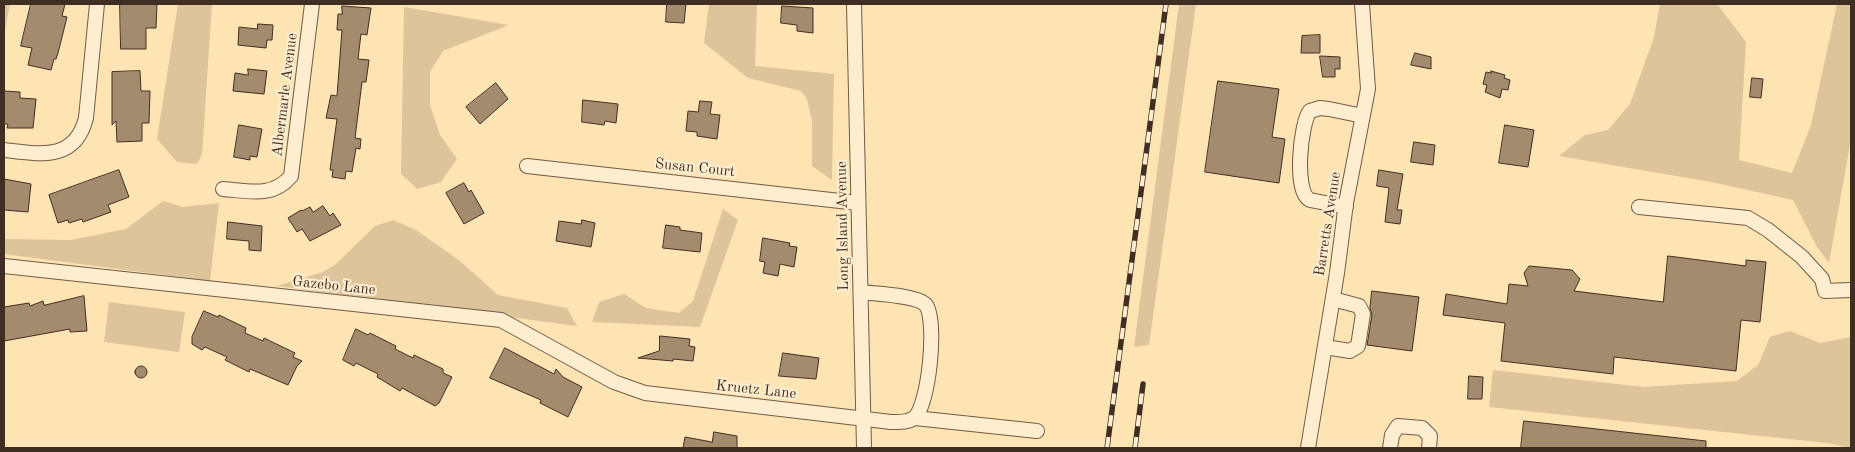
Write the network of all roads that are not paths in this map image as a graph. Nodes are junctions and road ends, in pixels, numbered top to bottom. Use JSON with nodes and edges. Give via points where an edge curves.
{"nodes":[{"id":1,"x":97,"y":4,"type":"edge"},
{"id":2,"x":312,"y":4,"type":"edge"},
{"id":3,"x":854,"y":4,"type":"edge"},
{"id":4,"x":1362,"y":4,"type":"edge"},
{"id":5,"x":1363,"y":116,"type":"junction"},
{"id":6,"x":4,"y":150,"type":"edge"},
{"id":7,"x":527,"y":166,"type":"dead end"},
{"id":8,"x":223,"y":189,"type":"dead end"},
{"id":9,"x":858,"y":203,"type":"junction"},
{"id":10,"x":1346,"y":207,"type":"junction"},
{"id":11,"x":1639,"y":207,"type":"dead end"},
{"id":12,"x":4,"y":266,"type":"edge"},
{"id":13,"x":1851,"y":290,"type":"edge"},
{"id":14,"x":861,"y":292,"type":"junction"},
{"id":15,"x":1333,"y":298,"type":"junction"},
{"id":16,"x":1325,"y":348,"type":"junction"},
{"id":17,"x":645,"y":394,"type":"joint"},
{"id":18,"x":864,"y":418,"type":"junction"},
{"id":19,"x":915,"y":418,"type":"junction"},
{"id":20,"x":1037,"y":431,"type":"dead end"},
{"id":21,"x":864,"y":448,"type":"edge"},
{"id":22,"x":1308,"y":448,"type":"edge"},
{"id":23,"x":1390,"y":448,"type":"edge"},
{"id":24,"x":1429,"y":448,"type":"edge"}],
"edges":[{"from":1,"to":6,"type":"street","via":[[83,130],[67,148],[55,152],[43,155]]},
{"from":2,"to":8,"type":"street","name":"Albermarle Avenue","via":[[291,176],[273,191]]},
{"from":3,"to":9,"type":"street","name":"Long Island Avenue"},
{"from":4,"to":5,"type":"street","name":"Barretts Avenue","via":[[1368,90]]},
{"from":5,"to":10,"type":"street","name":"Barretts Avenue"},
{"from":5,"to":10,"type":"street","via":[[1320,108],[1310,111],[1306,120],[1299,169],[1301,189],[1310,200]]},
{"from":7,"to":9,"type":"street","name":"Susan Court"},
{"from":9,"to":14,"type":"street","name":"Long Island Avenue"},
{"from":10,"to":15,"type":"street","name":"Barretts Avenue"},
{"from":11,"to":13,"type":"street","via":[[1748,218],[1802,257],[1822,279],[1825,291]]},
{"from":12,"to":17,"type":"street","name":"Gazebo Lane","via":[[501,320],[614,382]]},
{"from":14,"to":18,"type":"street","name":"Long Island Avenue"},
{"from":14,"to":19,"type":"street","via":[[918,300],[926,305],[930,314],[932,326],[925,398]]},
{"from":15,"to":16,"type":"street","name":"Barretts Avenue"},
{"from":15,"to":16,"type":"street","via":[[1359,306],[1363,314],[1358,346],[1350,352]]},
{"from":16,"to":22,"type":"street","name":"Barretts Avenue"},
{"from":17,"to":18,"type":"street","name":"Kruetz Lane"},
{"from":18,"to":19,"type":"street","name":"Kruetz Lane","via":[[891,422],[907,422]]},
{"from":18,"to":21,"type":"street","name":"Long Island Avenue"},
{"from":19,"to":20,"type":"street","name":"Kruetz Lane"},
{"from":23,"to":24,"type":"street","via":[[1392,435],[1398,426],[1422,428],[1430,436]]}]}
